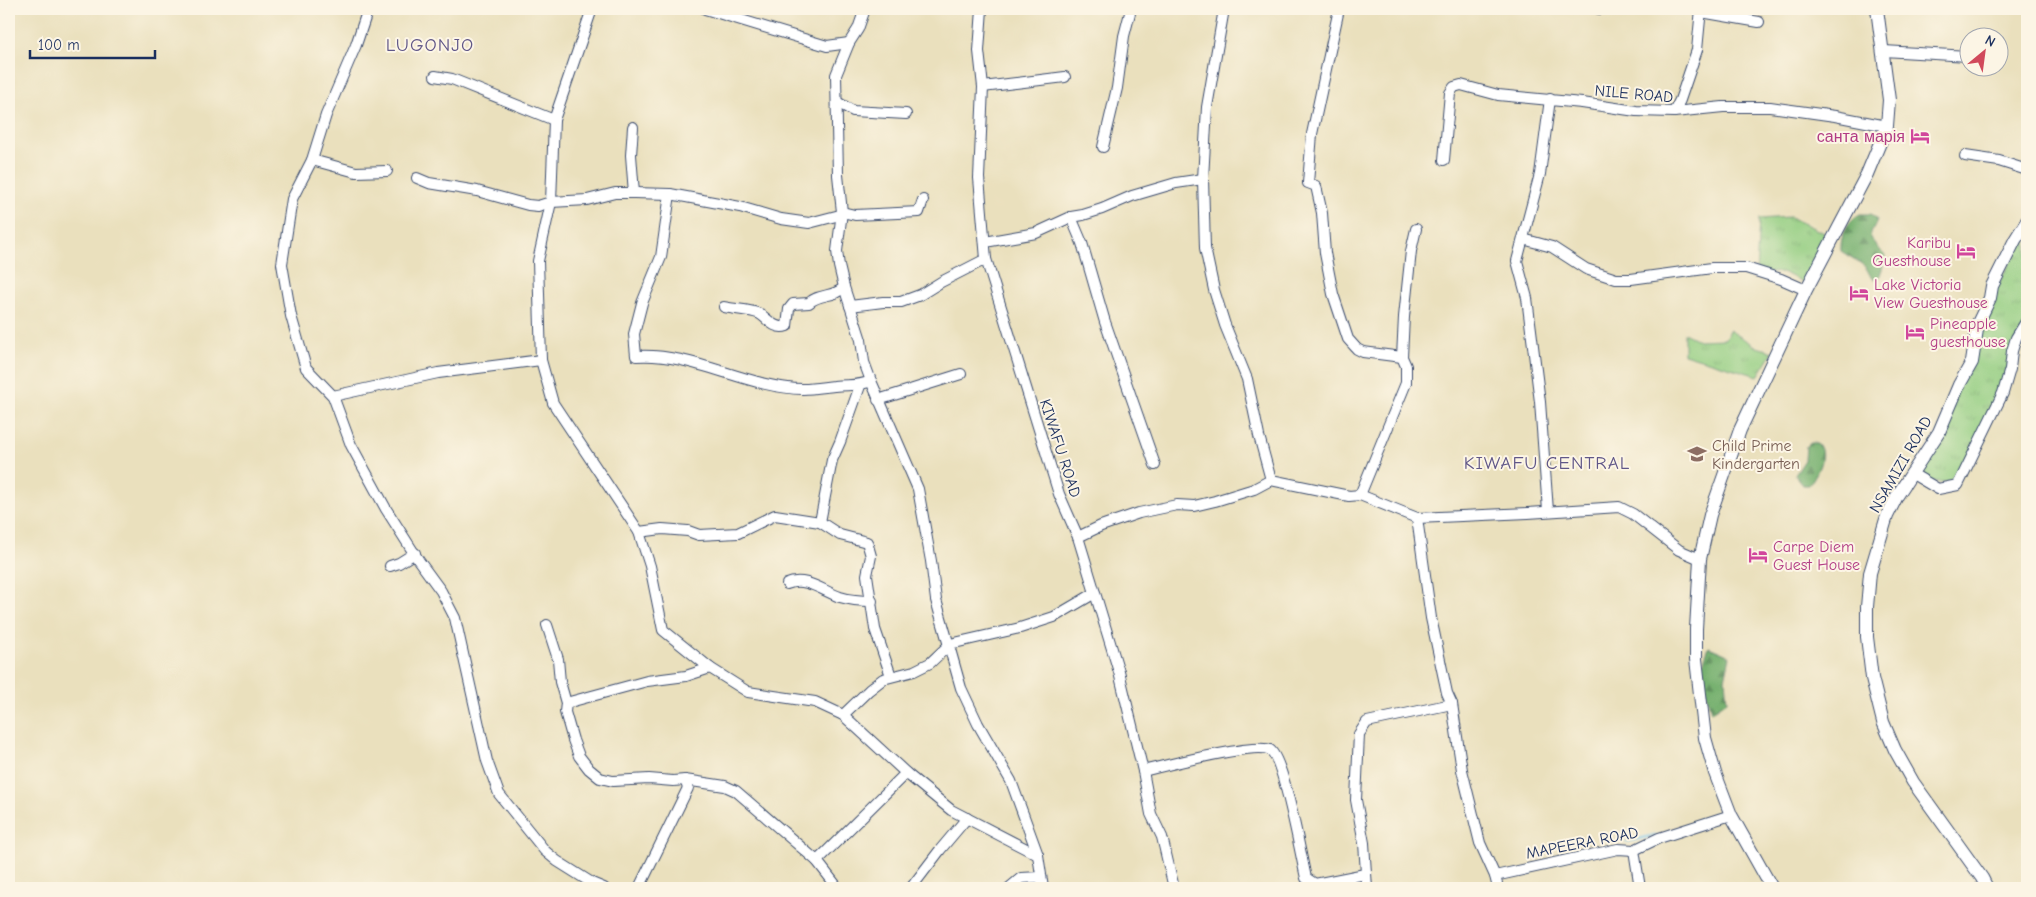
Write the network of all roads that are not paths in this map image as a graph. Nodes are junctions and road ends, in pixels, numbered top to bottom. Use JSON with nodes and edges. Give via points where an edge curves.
{"nodes":[{"id":1,"x":368,"y":9,"type":"edge"},
{"id":2,"x":592,"y":9,"type":"edge"},
{"id":3,"x":705,"y":9,"type":"edge"},
{"id":4,"x":741,"y":9,"type":"edge"},
{"id":5,"x":865,"y":9,"type":"edge"},
{"id":6,"x":982,"y":9,"type":"edge"},
{"id":7,"x":1131,"y":9,"type":"edge"},
{"id":8,"x":1224,"y":9,"type":"edge"},
{"id":9,"x":1339,"y":9,"type":"edge"},
{"id":10,"x":1877,"y":9,"type":"edge"},
{"id":11,"x":1701,"y":10,"type":"edge"},
{"id":12,"x":734,"y":17,"type":"junction"},
{"id":13,"x":1759,"y":22,"type":"dead end"},
{"id":14,"x":849,"y":43,"type":"junction"},
{"id":15,"x":1884,"y":50,"type":"junction"},
{"id":16,"x":1958,"y":55,"type":"edge"},
{"id":17,"x":435,"y":76,"type":"dead end"},
{"id":18,"x":1065,"y":77,"type":"dead end"},
{"id":19,"x":983,"y":87,"type":"junction"},
{"id":20,"x":1550,"y":100,"type":"junction"},
{"id":21,"x":836,"y":102,"type":"junction"},
{"id":22,"x":1674,"y":112,"type":"junction"},
{"id":23,"x":906,"y":114,"type":"dead end"},
{"id":24,"x":554,"y":120,"type":"junction"},
{"id":25,"x":1886,"y":126,"type":"junction"},
{"id":26,"x":633,"y":127,"type":"dead end"},
{"id":27,"x":1104,"y":147,"type":"dead end"},
{"id":28,"x":1965,"y":156,"type":"dead end"},
{"id":29,"x":312,"y":160,"type":"junction"},
{"id":30,"x":1444,"y":160,"type":"dead end"},
{"id":31,"x":2027,"y":170,"type":"edge"},
{"id":32,"x":387,"y":171,"type":"dead end"},
{"id":33,"x":417,"y":178,"type":"dead end"},
{"id":34,"x":1204,"y":179,"type":"junction"},
{"id":35,"x":634,"y":193,"type":"junction"},
{"id":36,"x":670,"y":194,"type":"junction"},
{"id":37,"x":923,"y":200,"type":"dead end"},
{"id":38,"x":551,"y":202,"type":"junction"},
{"id":39,"x":841,"y":213,"type":"junction"},
{"id":40,"x":1072,"y":217,"type":"junction"},
{"id":41,"x":2027,"y":221,"type":"edge"},
{"id":42,"x":1416,"y":229,"type":"dead end"},
{"id":43,"x":1524,"y":240,"type":"junction"},
{"id":44,"x":985,"y":242,"type":"junction"},
{"id":45,"x":986,"y":259,"type":"junction"},
{"id":46,"x":844,"y":287,"type":"junction"},
{"id":47,"x":1806,"y":290,"type":"junction"},
{"id":48,"x":850,"y":306,"type":"junction"},
{"id":49,"x":724,"y":307,"type":"dead end"},
{"id":50,"x":2027,"y":320,"type":"edge"},
{"id":51,"x":1402,"y":357,"type":"junction"},
{"id":52,"x":542,"y":360,"type":"junction"},
{"id":53,"x":961,"y":374,"type":"dead end"},
{"id":54,"x":871,"y":380,"type":"junction"},
{"id":55,"x":860,"y":386,"type":"junction"},
{"id":56,"x":333,"y":396,"type":"junction"},
{"id":57,"x":878,"y":400,"type":"junction"},
{"id":58,"x":1155,"y":465,"type":"dead end"},
{"id":59,"x":1911,"y":474,"type":"junction"},
{"id":60,"x":1271,"y":480,"type":"junction"},
{"id":61,"x":1360,"y":495,"type":"junction"},
{"id":62,"x":1548,"y":511,"type":"junction"},
{"id":63,"x":1417,"y":518,"type":"junction"},
{"id":64,"x":820,"y":522,"type":"junction"},
{"id":65,"x":639,"y":532,"type":"junction"},
{"id":66,"x":1078,"y":537,"type":"junction"},
{"id":67,"x":415,"y":553,"type":"junction"},
{"id":68,"x":1700,"y":559,"type":"junction"},
{"id":69,"x":390,"y":566,"type":"dead end"},
{"id":70,"x":788,"y":584,"type":"dead end"},
{"id":71,"x":1095,"y":593,"type":"junction"},
{"id":72,"x":872,"y":601,"type":"junction"},
{"id":73,"x":547,"y":625,"type":"dead end"},
{"id":74,"x":950,"y":644,"type":"junction"},
{"id":75,"x":710,"y":668,"type":"junction"},
{"id":76,"x":891,"y":676,"type":"junction"},
{"id":77,"x":566,"y":703,"type":"junction"},
{"id":78,"x":1452,"y":704,"type":"junction"},
{"id":79,"x":844,"y":715,"type":"junction"},
{"id":80,"x":1144,"y":771,"type":"junction"},
{"id":81,"x":906,"y":773,"type":"junction"},
{"id":82,"x":685,"y":780,"type":"junction"},
{"id":83,"x":1731,"y":815,"type":"junction"},
{"id":84,"x":967,"y":818,"type":"junction"},
{"id":85,"x":1634,"y":850,"type":"junction"},
{"id":86,"x":1038,"y":855,"type":"junction"},
{"id":87,"x":817,"y":861,"type":"junction"},
{"id":88,"x":1365,"y":874,"type":"junction"},
{"id":89,"x":1495,"y":876,"type":"junction"},
{"id":90,"x":1040,"y":877,"type":"junction"},
{"id":91,"x":604,"y":888,"type":"edge"},
{"id":92,"x":639,"y":888,"type":"edge"},
{"id":93,"x":838,"y":888,"type":"edge"},
{"id":94,"x":911,"y":888,"type":"edge"},
{"id":95,"x":1009,"y":888,"type":"edge"},
{"id":96,"x":1043,"y":888,"type":"edge"},
{"id":97,"x":1174,"y":888,"type":"edge"},
{"id":98,"x":1366,"y":888,"type":"edge"},
{"id":99,"x":1498,"y":888,"type":"edge"},
{"id":100,"x":1640,"y":888,"type":"edge"},
{"id":101,"x":1772,"y":888,"type":"edge"},
{"id":102,"x":1987,"y":888,"type":"edge"}],
"edges":[{"from":1,"to":29,"type":"street","via":[[326,115]]},
{"from":2,"to":24,"type":"street"},
{"from":3,"to":12,"type":"street"},
{"from":4,"to":12,"type":"street"},
{"from":5,"to":14,"type":"street"},
{"from":6,"to":19,"type":"street","name":"KIWAFU ROAD","via":[[980,51]]},
{"from":7,"to":27,"type":"street"},
{"from":8,"to":34,"type":"street","via":[[1207,107]]},
{"from":9,"to":51,"type":"street","via":[[1312,134],[1308,183],[1316,186],[1319,196],[1333,294],[1348,339],[1363,352]]},
{"from":10,"to":15,"type":"street"},
{"from":11,"to":13,"type":"street"},
{"from":11,"to":22,"type":"street","via":[[1697,50]]},
{"from":12,"to":14,"type":"street","via":[[826,46]]},
{"from":14,"to":21,"type":"street","via":[[836,75]]},
{"from":15,"to":16,"type":"street"},
{"from":15,"to":25,"type":"street","via":[[1889,100]]},
{"from":17,"to":24,"type":"street","via":[[452,79]]},
{"from":18,"to":19,"type":"street"},
{"from":19,"to":44,"type":"street","name":"KIWAFU ROAD","via":[[978,178]]},
{"from":20,"to":22,"type":"street","name":"NILE ROAD","via":[[1636,111]]},
{"from":20,"to":30,"type":"street","name":"NILE ROAD","via":[[1498,95],[1461,84],[1454,87],[1450,93]]},
{"from":20,"to":43,"type":"street","via":[[1540,174]]},
{"from":21,"to":23,"type":"street","via":[[853,111]]},
{"from":21,"to":39,"type":"street"},
{"from":22,"to":25,"type":"street","name":"NILE ROAD","via":[[1770,107]]},
{"from":24,"to":38,"type":"street"},
{"from":25,"to":47,"type":"street","via":[[1867,174]]},
{"from":26,"to":35,"type":"street"},
{"from":28,"to":31,"type":"street","via":[[1999,161]]},
{"from":29,"to":32,"type":"street","via":[[356,172]]},
{"from":29,"to":56,"type":"street","via":[[292,199],[282,264],[306,368]]},
{"from":33,"to":38,"type":"street","via":[[528,205]]},
{"from":34,"to":40,"type":"street","via":[[1176,183]]},
{"from":34,"to":60,"type":"street","via":[[1204,248],[1225,325],[1247,378]]},
{"from":35,"to":36,"type":"street"},
{"from":35,"to":38,"type":"street","via":[[614,192],[587,200]]},
{"from":36,"to":39,"type":"street","via":[[809,223]]},
{"from":36,"to":55,"type":"street","via":[[661,258],[642,303],[634,334],[636,356],[676,359],[770,384],[804,389]]},
{"from":37,"to":39,"type":"street","via":[[919,212]]},
{"from":38,"to":52,"type":"street","via":[[538,261]]},
{"from":39,"to":46,"type":"street","via":[[837,251]]},
{"from":40,"to":44,"type":"street","via":[[1036,233]]},
{"from":40,"to":58,"type":"street"},
{"from":41,"to":59,"type":"street","name":"NSAMIZI ROAD","via":[[1992,286],[1978,324],[1972,362],[1939,432]]},
{"from":42,"to":51,"type":"street","via":[[1411,251]]},
{"from":43,"to":47,"type":"street","via":[[1552,247],[1586,269],[1616,279],[1712,268],[1746,268],[1781,278]]},
{"from":43,"to":62,"type":"street","via":[[1517,261],[1527,298],[1539,393]]},
{"from":44,"to":45,"type":"street","name":"KIWAFU ROAD"},
{"from":45,"to":48,"type":"street","via":[[902,302]]},
{"from":45,"to":66,"type":"street","name":"KIWAFU ROAD","via":[[1059,494]]},
{"from":46,"to":48,"type":"street"},
{"from":46,"to":49,"type":"street","via":[[839,292],[815,297],[809,303],[793,304],[784,328],[772,325],[759,313]]},
{"from":47,"to":68,"type":"street","via":[[1740,430],[1713,506]]},
{"from":48,"to":54,"type":"street"},
{"from":50,"to":59,"type":"street","via":[[2016,338],[2002,393],[1958,486],[1938,489]]},
{"from":51,"to":61,"type":"street","via":[[1406,366],[1406,383]]},
{"from":52,"to":56,"type":"street","via":[[438,373]]},
{"from":52,"to":65,"type":"street","via":[[553,403]]},
{"from":53,"to":57,"type":"street"},
{"from":54,"to":55,"type":"street"},
{"from":54,"to":57,"type":"street"},
{"from":55,"to":64,"type":"street","via":[[832,460]]},
{"from":56,"to":67,"type":"street","via":[[351,445],[386,509]]},
{"from":57,"to":74,"type":"street","via":[[918,488],[936,600]]},
{"from":59,"to":102,"type":"street","name":"NSAMIZI ROAD","via":[[1887,516],[1870,573],[1867,607],[1872,678],[1879,712],[1895,750],[1913,782]]},
{"from":60,"to":61,"type":"street","via":[[1349,496]]},
{"from":60,"to":66,"type":"street","via":[[1215,501],[1139,513]]},
{"from":61,"to":63,"type":"street"},
{"from":62,"to":63,"type":"street"},
{"from":62,"to":68,"type":"street","via":[[1625,508],[1679,550]]},
{"from":63,"to":78,"type":"street","via":[[1431,618]]},
{"from":64,"to":65,"type":"street","via":[[775,515],[738,532],[699,535],[667,529]]},
{"from":64,"to":72,"type":"street","via":[[840,535],[867,542],[871,556],[867,575]]},
{"from":65,"to":75,"type":"street","via":[[650,566],[663,630]]},
{"from":66,"to":71,"type":"street","name":"KIWAFU ROAD"},
{"from":67,"to":69,"type":"street"},
{"from":67,"to":91,"type":"street","via":[[455,618],[485,751],[499,794],[556,861]]},
{"from":68,"to":83,"type":"street","via":[[1696,629],[1699,694],[1705,738]]},
{"from":70,"to":72,"type":"street","via":[[802,581],[841,597]]},
{"from":71,"to":74,"type":"street","via":[[1054,617]]},
{"from":71,"to":80,"type":"street","name":"KIWAFU ROAD"},
{"from":72,"to":76,"type":"street","via":[[875,629]]},
{"from":73,"to":77,"type":"street","via":[[558,658]]},
{"from":74,"to":76,"type":"street","via":[[930,663],[914,671]]},
{"from":74,"to":86,"type":"street","via":[[962,688],[978,724],[1011,781]]},
{"from":75,"to":77,"type":"street"},
{"from":75,"to":79,"type":"street","via":[[748,692],[816,702]]},
{"from":76,"to":79,"type":"street","via":[[869,690]]},
{"from":77,"to":82,"type":"street","via":[[565,712],[579,756],[600,778],[613,781]]},
{"from":78,"to":88,"type":"street","via":[[1367,722],[1362,727],[1358,744],[1356,800],[1364,843]]},
{"from":78,"to":89,"type":"street","via":[[1462,770],[1480,843]]},
{"from":79,"to":81,"type":"street"},
{"from":80,"to":88,"type":"street","via":[[1199,758],[1264,748],[1271,750],[1283,777],[1306,878],[1315,884]]},
{"from":80,"to":97,"type":"street","name":"KIWAFU ROAD","via":[[1151,814],[1162,837]]},
{"from":81,"to":84,"type":"street","via":[[951,810]]},
{"from":81,"to":87,"type":"street"},
{"from":82,"to":87,"type":"street","via":[[725,786],[736,791]]},
{"from":82,"to":92,"type":"street","via":[[688,788]]},
{"from":83,"to":85,"type":"street","name":"MAPEERA ROAD","via":[[1659,838]]},
{"from":83,"to":101,"type":"street"},
{"from":84,"to":86,"type":"street"},
{"from":84,"to":94,"type":"street"},
{"from":85,"to":89,"type":"street","name":"MAPEERA ROAD","via":[[1618,849]]},
{"from":85,"to":100,"type":"street"},
{"from":86,"to":90,"type":"street"},
{"from":87,"to":93,"type":"street"},
{"from":88,"to":98,"type":"street"},
{"from":89,"to":99,"type":"street"},
{"from":90,"to":95,"type":"street","via":[[1021,878]]},
{"from":90,"to":96,"type":"street"}]}
